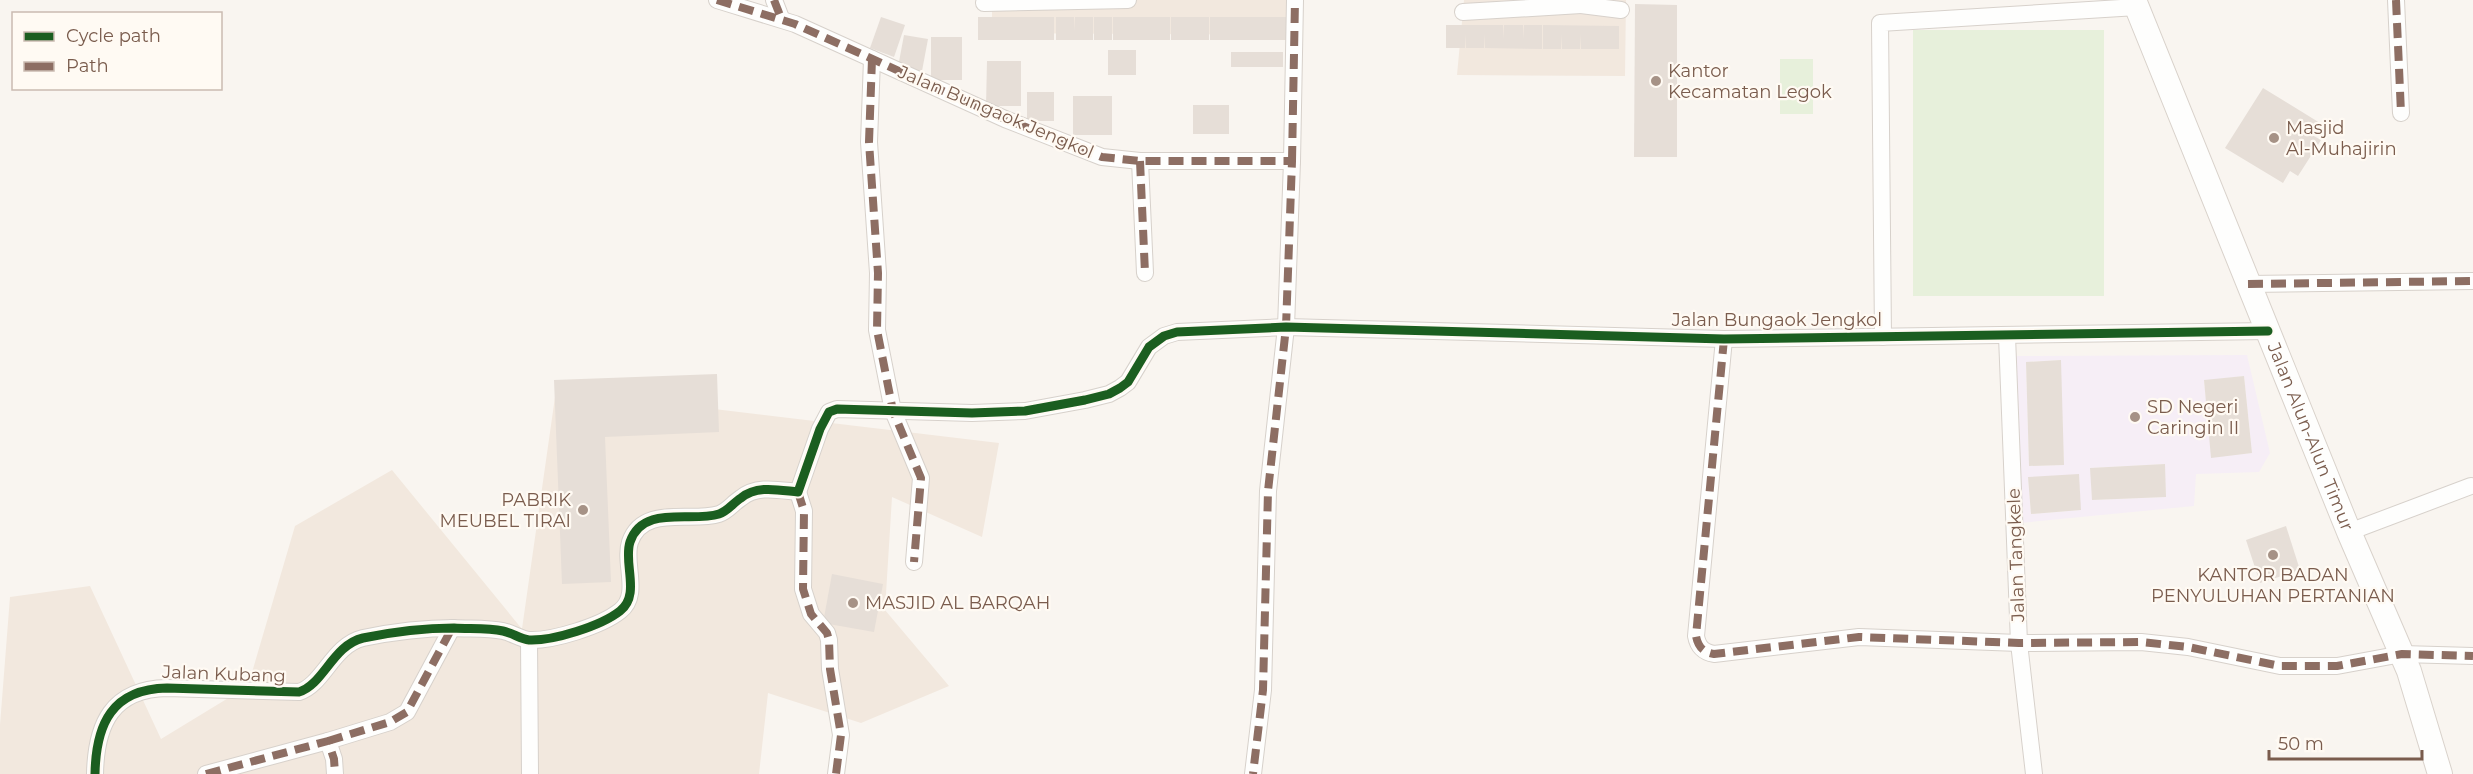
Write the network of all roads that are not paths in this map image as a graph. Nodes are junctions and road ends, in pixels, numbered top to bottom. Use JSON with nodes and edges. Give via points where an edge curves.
{"nodes":[{"id":1,"x":717,"y":0,"type":"edge"},
{"id":2,"x":774,"y":0,"type":"edge"},
{"id":3,"x":1122,"y":0,"type":"edge"},
{"id":4,"x":1295,"y":0,"type":"edge"},
{"id":5,"x":2396,"y":0,"type":"edge"},
{"id":6,"x":984,"y":3,"type":"dead end"},
{"id":7,"x":1583,"y":3,"type":"edge"},
{"id":8,"x":2136,"y":4,"type":"edge"},
{"id":9,"x":1622,"y":10,"type":"dead end"},
{"id":10,"x":1463,"y":12,"type":"dead end"},
{"id":11,"x":781,"y":18,"type":"junction"},
{"id":12,"x":872,"y":59,"type":"junction"},
{"id":13,"x":2401,"y":113,"type":"dead end"},
{"id":14,"x":1140,"y":161,"type":"junction"},
{"id":15,"x":1292,"y":161,"type":"junction"},
{"id":16,"x":1145,"y":273,"type":"dead end"},
{"id":17,"x":2473,"y":280,"type":"edge"},
{"id":18,"x":2248,"y":284,"type":"junction"},
{"id":19,"x":1286,"y":327,"type":"junction"},
{"id":20,"x":2268,"y":331,"type":"junction"},
{"id":21,"x":2007,"y":336,"type":"junction"},
{"id":22,"x":1883,"y":337,"type":"junction"},
{"id":23,"x":1724,"y":339,"type":"junction"},
{"id":24,"x":893,"y":411,"type":"junction"},
{"id":25,"x":2471,"y":486,"type":"dead end"},
{"id":26,"x":798,"y":492,"type":"junction"},
{"id":27,"x":2349,"y":532,"type":"junction"},
{"id":28,"x":914,"y":562,"type":"dead end"},
{"id":29,"x":452,"y":628,"type":"junction"},
{"id":30,"x":529,"y":640,"type":"junction"},
{"id":31,"x":2019,"y":643,"type":"junction"},
{"id":32,"x":2402,"y":654,"type":"junction"},
{"id":33,"x":2473,"y":656,"type":"edge"},
{"id":34,"x":328,"y":741,"type":"junction"},
{"id":35,"x":95,"y":774,"type":"edge"},
{"id":36,"x":206,"y":774,"type":"edge"},
{"id":37,"x":335,"y":774,"type":"edge"},
{"id":38,"x":530,"y":774,"type":"edge"},
{"id":39,"x":836,"y":774,"type":"edge"},
{"id":40,"x":1253,"y":774,"type":"edge"},
{"id":41,"x":2034,"y":774,"type":"edge"},
{"id":42,"x":2440,"y":774,"type":"edge"}],
"edges":[{"from":1,"to":11,"type":"street","name":"Jalan Bungaok Jengkol"},
{"from":2,"to":11,"type":"street"},
{"from":3,"to":6,"type":"street"},
{"from":4,"to":15,"type":"street"},
{"from":5,"to":13,"type":"street"},
{"from":7,"to":9,"type":"street"},
{"from":7,"to":10,"type":"street"},
{"from":8,"to":18,"type":"street","name":"Jalan Alun-Alun Timur"},
{"from":8,"to":22,"type":"street","via":[[1880,23]]},
{"from":11,"to":12,"type":"street","name":"Jalan Bungaok Jengkol"},
{"from":12,"to":14,"type":"street","name":"Jalan Bungaok Jengkol","via":[[1005,119],[1102,157]]},
{"from":12,"to":24,"type":"street","via":[[869,142],[878,273],[877,330]]},
{"from":14,"to":15,"type":"street","name":"Jalan Bungaok Jengkol"},
{"from":14,"to":16,"type":"street"},
{"from":15,"to":19,"type":"street"},
{"from":17,"to":18,"type":"street"},
{"from":18,"to":20,"type":"street","name":"Jalan Alun-Alun Timur"},
{"from":19,"to":23,"type":"street","name":"Jalan Bungaok Jengkol"},
{"from":19,"to":24,"type":"street","name":"Jalan Bungaok Jengkol","via":[[1177,332],[1164,336],[1145,350],[1128,382],[1109,394],[1085,400],[1025,411]]},
{"from":19,"to":40,"type":"street","via":[[1268,491],[1263,690]]},
{"from":20,"to":21,"type":"street","name":"Jalan Bungaok Jengkol"},
{"from":20,"to":27,"type":"street","name":"Jalan Alun-Alun Timur"},
{"from":21,"to":22,"type":"street","name":"Jalan Bungaok Jengkol"},
{"from":21,"to":31,"type":"street","name":"Jalan Tangkele"},
{"from":22,"to":23,"type":"street","name":"Jalan Bungaok Jengkol"},
{"from":23,"to":31,"type":"street","via":[[1696,636],[1701,649],[1714,654],[1859,637]]},
{"from":24,"to":26,"type":"street","name":"Jalan Bungaok Jengkol","via":[[830,412]]},
{"from":24,"to":28,"type":"street","via":[[921,478]]},
{"from":25,"to":27,"type":"street"},
{"from":26,"to":30,"type":"street","via":[[754,491],[716,515],[644,523],[630,540],[630,588],[621,610],[575,631]]},
{"from":26,"to":39,"type":"street","via":[[804,510],[803,589],[811,614],[829,640],[841,735]]},
{"from":27,"to":32,"type":"street","name":"Jalan Alun-Alun Timur"},
{"from":29,"to":30,"type":"street","name":"Jalan Kubang","via":[[502,631]]},
{"from":29,"to":34,"type":"street","via":[[407,712],[390,722]]},
{"from":29,"to":35,"type":"street","name":"Jalan Kubang","via":[[361,639],[335,656],[308,690],[299,692],[167,688],[136,692],[123,698],[105,721],[96,748]]},
{"from":30,"to":38,"type":"street"},
{"from":31,"to":32,"type":"street","via":[[2141,642],[2188,647],[2280,666],[2337,666]]},
{"from":31,"to":41,"type":"street","name":"Jalan Tangkele"},
{"from":32,"to":33,"type":"street"},
{"from":32,"to":42,"type":"street","name":"Jalan Alun-Alun Timur"},
{"from":34,"to":36,"type":"street"},
{"from":34,"to":37,"type":"street"}]}
